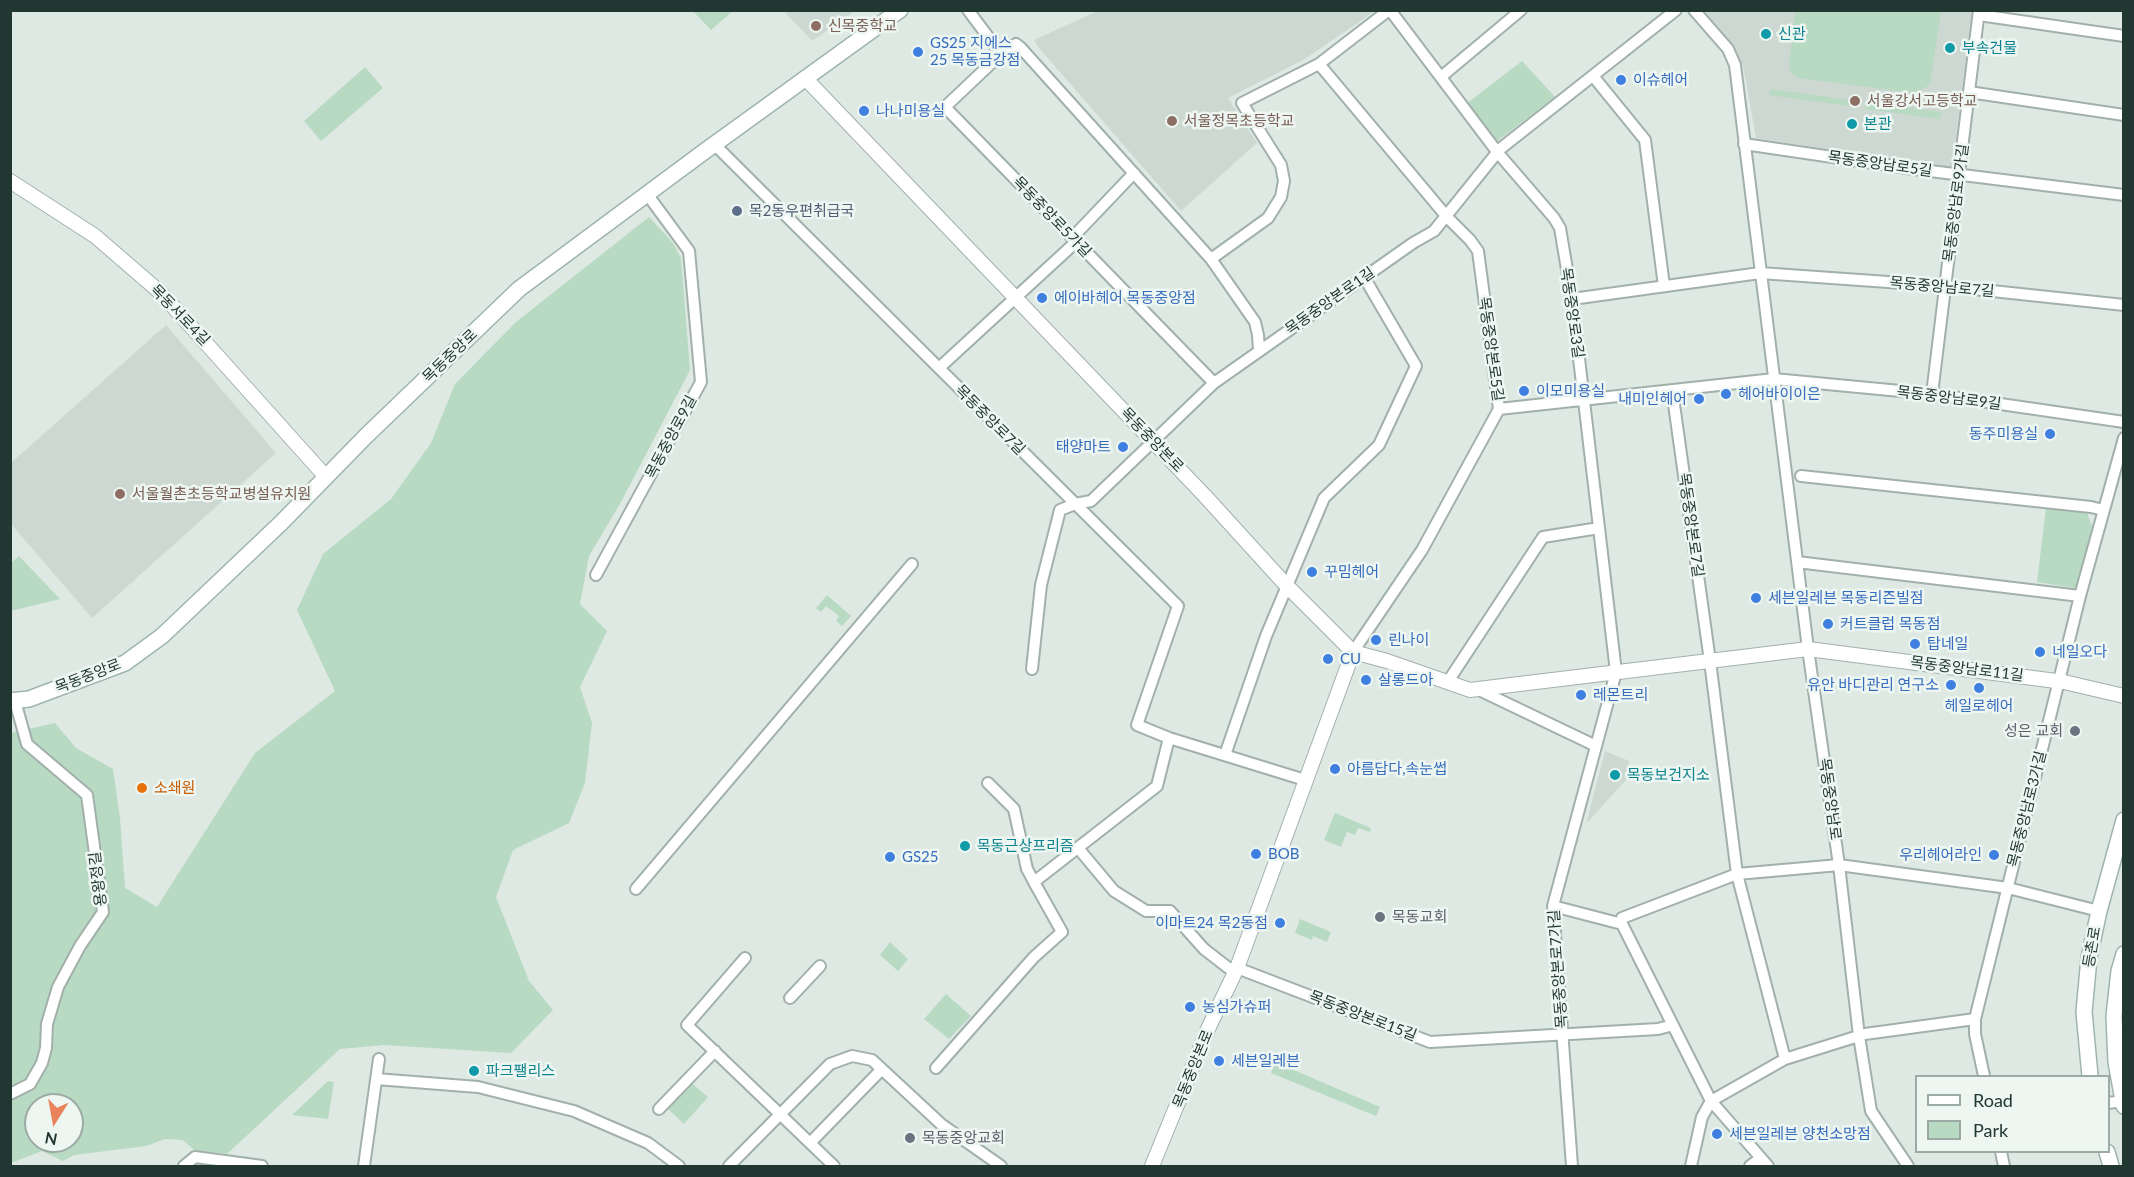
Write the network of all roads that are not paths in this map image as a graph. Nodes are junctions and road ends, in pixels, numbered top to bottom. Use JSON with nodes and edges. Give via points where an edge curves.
{"nodes":[{"id":1,"x":900,"y":10,"type":"edge"},
{"id":2,"x":968,"y":10,"type":"edge"},
{"id":3,"x":1390,"y":10,"type":"edge"},
{"id":4,"x":1521,"y":10,"type":"edge"},
{"id":5,"x":1676,"y":10,"type":"edge"},
{"id":6,"x":1694,"y":10,"type":"edge"},
{"id":7,"x":1979,"y":13,"type":"edge"},
{"id":8,"x":2124,"y":36,"type":"edge"},
{"id":9,"x":1001,"y":54,"type":"junction"},
{"id":10,"x":1319,"y":64,"type":"junction"},
{"id":11,"x":1593,"y":76,"type":"junction"},
{"id":12,"x":1441,"y":77,"type":"junction"},
{"id":13,"x":806,"y":78,"type":"junction"},
{"id":14,"x":1969,"y":92,"type":"junction"},
{"id":15,"x":2124,"y":115,"type":"edge"},
{"id":16,"x":714,"y":144,"type":"junction"},
{"id":17,"x":1744,"y":144,"type":"junction"},
{"id":18,"x":1498,"y":153,"type":"junction"},
{"id":19,"x":1134,"y":173,"type":"junction"},
{"id":20,"x":1959,"y":174,"type":"junction"},
{"id":21,"x":10,"y":181,"type":"edge"},
{"id":22,"x":647,"y":194,"type":"junction"},
{"id":23,"x":2124,"y":195,"type":"edge"},
{"id":24,"x":1447,"y":217,"type":"junction"},
{"id":25,"x":1074,"y":240,"type":"junction"},
{"id":26,"x":1211,"y":259,"type":"junction"},
{"id":27,"x":1760,"y":273,"type":"junction"},
{"id":28,"x":1364,"y":277,"type":"junction"},
{"id":29,"x":1664,"y":286,"type":"junction"},
{"id":30,"x":1945,"y":286,"type":"junction"},
{"id":31,"x":1015,"y":297,"type":"junction"},
{"id":32,"x":1572,"y":300,"type":"junction"},
{"id":33,"x":2124,"y":305,"type":"edge"},
{"id":34,"x":1259,"y":350,"type":"junction"},
{"id":35,"x":939,"y":368,"type":"junction"},
{"id":36,"x":1774,"y":379,"type":"junction"},
{"id":37,"x":1214,"y":383,"type":"junction"},
{"id":38,"x":1672,"y":390,"type":"junction"},
{"id":39,"x":1932,"y":394,"type":"junction"},
{"id":40,"x":1584,"y":400,"type":"junction"},
{"id":41,"x":1499,"y":409,"type":"junction"},
{"id":42,"x":2124,"y":422,"type":"edge"},
{"id":43,"x":2124,"y":438,"type":"edge"},
{"id":44,"x":1153,"y":441,"type":"junction"},
{"id":45,"x":1801,"y":476,"type":"dead end"},
{"id":46,"x":326,"y":477,"type":"junction"},
{"id":47,"x":1075,"y":504,"type":"junction"},
{"id":48,"x":2103,"y":510,"type":"junction"},
{"id":49,"x":1599,"y":528,"type":"junction"},
{"id":50,"x":1797,"y":562,"type":"junction"},
{"id":51,"x":912,"y":564,"type":"dead end"},
{"id":52,"x":596,"y":575,"type":"dead end"},
{"id":53,"x":1286,"y":585,"type":"junction"},
{"id":54,"x":2080,"y":596,"type":"junction"},
{"id":55,"x":1809,"y":649,"type":"junction"},
{"id":56,"x":1353,"y":652,"type":"junction"},
{"id":57,"x":1710,"y":661,"type":"junction"},
{"id":58,"x":1032,"y":669,"type":"dead end"},
{"id":59,"x":1616,"y":672,"type":"junction"},
{"id":60,"x":2058,"y":681,"type":"junction"},
{"id":61,"x":1447,"y":683,"type":"junction"},
{"id":62,"x":1477,"y":689,"type":"junction"},
{"id":63,"x":2124,"y":696,"type":"edge"},
{"id":64,"x":13,"y":701,"type":"edge"},
{"id":65,"x":1169,"y":738,"type":"junction"},
{"id":66,"x":1596,"y":746,"type":"junction"},
{"id":67,"x":1225,"y":755,"type":"junction"},
{"id":68,"x":1305,"y":780,"type":"junction"},
{"id":69,"x":988,"y":783,"type":"dead end"},
{"id":70,"x":2124,"y":820,"type":"edge"},
{"id":71,"x":1078,"y":848,"type":"junction"},
{"id":72,"x":1839,"y":865,"type":"junction"},
{"id":73,"x":1737,"y":874,"type":"junction"},
{"id":74,"x":1034,"y":882,"type":"junction"},
{"id":75,"x":2008,"y":888,"type":"junction"},
{"id":76,"x":636,"y":889,"type":"dead end"},
{"id":77,"x":1553,"y":906,"type":"junction"},
{"id":78,"x":2099,"y":910,"type":"junction"},
{"id":79,"x":1622,"y":924,"type":"junction"},
{"id":80,"x":2124,"y":954,"type":"edge"},
{"id":81,"x":745,"y":958,"type":"dead end"},
{"id":82,"x":820,"y":966,"type":"dead end"},
{"id":83,"x":1236,"y":970,"type":"junction"},
{"id":84,"x":790,"y":998,"type":"dead end"},
{"id":85,"x":1975,"y":1019,"type":"junction"},
{"id":86,"x":1673,"y":1024,"type":"junction"},
{"id":87,"x":1562,"y":1034,"type":"junction"},
{"id":88,"x":1858,"y":1036,"type":"junction"},
{"id":89,"x":715,"y":1052,"type":"junction"},
{"id":90,"x":379,"y":1059,"type":"dead end"},
{"id":91,"x":1785,"y":1059,"type":"junction"},
{"id":92,"x":936,"y":1068,"type":"dead end"},
{"id":93,"x":882,"y":1069,"type":"junction"},
{"id":94,"x":1984,"y":1075,"type":"edge"},
{"id":95,"x":2090,"y":1075,"type":"edge"},
{"id":96,"x":376,"y":1079,"type":"junction"},
{"id":97,"x":10,"y":1095,"type":"edge"},
{"id":98,"x":1711,"y":1101,"type":"junction"},
{"id":99,"x":2120,"y":1103,"type":"edge"},
{"id":100,"x":659,"y":1109,"type":"dead end"},
{"id":101,"x":781,"y":1114,"type":"junction"},
{"id":102,"x":810,"y":1143,"type":"junction"},
{"id":103,"x":1765,"y":1162,"type":"edge"},
{"id":104,"x":184,"y":1167,"type":"edge"},
{"id":105,"x":262,"y":1167,"type":"edge"},
{"id":106,"x":364,"y":1167,"type":"edge"},
{"id":107,"x":679,"y":1167,"type":"edge"},
{"id":108,"x":729,"y":1167,"type":"edge"},
{"id":109,"x":834,"y":1167,"type":"edge"},
{"id":110,"x":1001,"y":1167,"type":"edge"},
{"id":111,"x":1152,"y":1167,"type":"edge"},
{"id":112,"x":1572,"y":1167,"type":"edge"},
{"id":113,"x":1691,"y":1167,"type":"edge"},
{"id":114,"x":1750,"y":1167,"type":"edge"},
{"id":115,"x":1908,"y":1167,"type":"edge"}],
"edges":[{"from":1,"to":13,"type":"main road","name":"목동중앙로"},
{"from":2,"to":9,"type":"street"},
{"from":3,"to":10,"type":"street","name":"목동중앙로3길"},
{"from":3,"to":12,"type":"street","name":"목동중앙로3길"},
{"from":4,"to":12,"type":"street"},
{"from":5,"to":11,"type":"street","name":"목동중앙본로1길"},
{"from":6,"to":17,"type":"street","name":"목동중앙남로","via":[[1728,49],[1735,66]]},
{"from":7,"to":8,"type":"street"},
{"from":7,"to":14,"type":"street","name":"목동중앙남로9가길"},
{"from":9,"to":19,"type":"street","via":[[1016,44],[1021,48]]},
{"from":9,"to":25,"type":"street","name":"목동중앙로5가길","via":[[945,107]]},
{"from":10,"to":24,"type":"street","name":"목동중앙본로5길"},
{"from":10,"to":26,"type":"street","name":"목동중앙로3길","via":[[1242,103],[1281,165],[1281,197],[1268,218]]},
{"from":11,"to":18,"type":"street","name":"목동중앙본로1길"},
{"from":11,"to":29,"type":"street","via":[[1645,140]]},
{"from":12,"to":18,"type":"street","name":"목동중앙로3길"},
{"from":13,"to":16,"type":"main road","name":"목동중앙로"},
{"from":13,"to":31,"type":"street","name":"목동중앙본로"},
{"from":14,"to":15,"type":"street"},
{"from":14,"to":20,"type":"street","name":"목동중앙남로9가길"},
{"from":16,"to":22,"type":"main road","name":"목동중앙로"},
{"from":16,"to":35,"type":"street","name":"목동중앙로7길"},
{"from":17,"to":20,"type":"street","name":"목동중앙남로5길"},
{"from":17,"to":27,"type":"street","name":"목동중앙남로"},
{"from":18,"to":24,"type":"street","name":"목동중앙본로1길"},
{"from":18,"to":32,"type":"street","name":"목동중앙로3길","via":[[1560,228]]},
{"from":19,"to":25,"type":"street"},
{"from":19,"to":26,"type":"street"},
{"from":20,"to":23,"type":"street","name":"목동중앙남로5길"},
{"from":20,"to":30,"type":"street","name":"목동중앙남로9가길"},
{"from":21,"to":46,"type":"street","name":"목동서로4길","via":[[95,236],[161,293]]},
{"from":22,"to":46,"type":"main road","name":"목동중앙로","via":[[519,289]]},
{"from":22,"to":52,"type":"street","name":"목동중앙로9길","via":[[689,251],[701,382]]},
{"from":24,"to":28,"type":"street","name":"목동중앙본로1길","via":[[1434,231]]},
{"from":24,"to":41,"type":"street","name":"목동중앙본로5길","via":[[1478,251]]},
{"from":25,"to":31,"type":"street"},
{"from":25,"to":37,"type":"street","name":"목동중앙로5가길"},
{"from":26,"to":34,"type":"street","via":[[1255,322]]},
{"from":27,"to":29,"type":"street"},
{"from":27,"to":30,"type":"street","name":"목동중앙남로7길"},
{"from":27,"to":36,"type":"street","name":"목동중앙남로"},
{"from":28,"to":34,"type":"street","name":"목동중앙본로1길"},
{"from":28,"to":53,"type":"street","via":[[1416,366],[1379,446],[1324,498]]},
{"from":29,"to":32,"type":"street"},
{"from":30,"to":33,"type":"street","name":"목동중앙남로7길"},
{"from":30,"to":39,"type":"street","name":"목동중앙남로9가길"},
{"from":31,"to":35,"type":"street"},
{"from":31,"to":44,"type":"street","name":"목동중앙본로"},
{"from":32,"to":40,"type":"street","name":"목동중앙로3길"},
{"from":34,"to":37,"type":"street","name":"목동중앙본로1길"},
{"from":35,"to":47,"type":"street","name":"목동중앙로7길"},
{"from":36,"to":38,"type":"street","name":"목동중앙남로9길"},
{"from":36,"to":39,"type":"street","name":"목동중앙남로9길"},
{"from":36,"to":50,"type":"street","name":"목동중앙남로"},
{"from":37,"to":44,"type":"street","name":"목동중앙본로1길"},
{"from":38,"to":40,"type":"street","name":"목동중앙남로9길"},
{"from":38,"to":57,"type":"street","name":"목동중앙본로7길"},
{"from":39,"to":42,"type":"street","name":"목동중앙남로9길"},
{"from":40,"to":41,"type":"street","name":"목동중앙남로9길"},
{"from":40,"to":49,"type":"street","name":"목동중앙로3길"},
{"from":41,"to":56,"type":"street","name":"목동중앙본로5길","via":[[1422,550]]},
{"from":43,"to":48,"type":"street","name":"목동중앙남로3가길"},
{"from":44,"to":47,"type":"street","name":"목동중앙본로1길","via":[[1091,501]]},
{"from":44,"to":53,"type":"street","name":"목동중앙본로"},
{"from":45,"to":48,"type":"street"},
{"from":46,"to":64,"type":"main road","name":"목동중앙로","via":[[162,636],[125,663],[29,699]]},
{"from":47,"to":58,"type":"street","name":"목동중앙본로1길","via":[[1060,510],[1049,548]]},
{"from":47,"to":65,"type":"street","name":"목동중앙로7길","via":[[1178,606],[1137,725]]},
{"from":48,"to":54,"type":"street","name":"목동중앙남로3가길"},
{"from":49,"to":59,"type":"street","name":"목동중앙로3길"},
{"from":49,"to":61,"type":"street","via":[[1543,537]]},
{"from":50,"to":54,"type":"street"},
{"from":50,"to":55,"type":"street","name":"목동중앙남로"},
{"from":51,"to":76,"type":"street"},
{"from":53,"to":56,"type":"street","name":"목동중앙본로"},
{"from":53,"to":67,"type":"street"},
{"from":54,"to":60,"type":"street","name":"목동중앙남로3가길"},
{"from":55,"to":57,"type":"street"},
{"from":55,"to":60,"type":"street","name":"목동중앙남로11길"},
{"from":55,"to":72,"type":"street","name":"목동중앙남로"},
{"from":56,"to":61,"type":"street"},
{"from":56,"to":68,"type":"street","name":"목동중앙본로"},
{"from":57,"to":59,"type":"street"},
{"from":57,"to":73,"type":"street","name":"목동중앙본로7길"},
{"from":59,"to":62,"type":"street"},
{"from":59,"to":66,"type":"street","name":"목동중앙본로7가길"},
{"from":60,"to":63,"type":"street","name":"목동중앙남로11길"},
{"from":60,"to":75,"type":"street","name":"목동중앙남로3가길"},
{"from":61,"to":62,"type":"street"},
{"from":62,"to":66,"type":"street"},
{"from":64,"to":97,"type":"street","name":"용왕정길","via":[[27,744],[87,795],[103,912],[58,987],[47,1023],[42,1064],[30,1084]]},
{"from":65,"to":67,"type":"street"},
{"from":65,"to":71,"type":"street","via":[[1157,786]]},
{"from":66,"to":77,"type":"street","name":"목동중앙본로7가길"},
{"from":67,"to":68,"type":"street"},
{"from":68,"to":83,"type":"street","name":"목동중앙본로"},
{"from":69,"to":74,"type":"street","via":[[1014,809],[1027,869]]},
{"from":70,"to":78,"type":"main road","name":"등촌로"},
{"from":71,"to":74,"type":"street"},
{"from":71,"to":83,"type":"street","via":[[1114,891],[1146,911],[1170,911],[1204,949]]},
{"from":72,"to":73,"type":"street"},
{"from":72,"to":75,"type":"street"},
{"from":72,"to":88,"type":"street","name":"목동중앙남로"},
{"from":73,"to":79,"type":"street","via":[[1622,918]]},
{"from":73,"to":91,"type":"street","name":"목동중앙본로7길"},
{"from":74,"to":92,"type":"street","via":[[1062,932],[1034,957]]},
{"from":75,"to":78,"type":"street"},
{"from":75,"to":85,"type":"street","name":"목동중앙남로3가길"},
{"from":77,"to":79,"type":"street"},
{"from":77,"to":87,"type":"street","name":"목동중앙본로7가길"},
{"from":78,"to":95,"type":"main road","name":"등촌로","via":[[2084,1012]]},
{"from":79,"to":86,"type":"street"},
{"from":80,"to":99,"type":"main road","name":"등촌로","via":[[2114,1016]]},
{"from":81,"to":89,"type":"street","via":[[687,1025]]},
{"from":82,"to":84,"type":"street"},
{"from":83,"to":87,"type":"street","name":"목동중앙본로15길","via":[[1430,1042]]},
{"from":83,"to":111,"type":"street","name":"목동중앙본로"},
{"from":85,"to":88,"type":"street"},
{"from":85,"to":94,"type":"street","name":"목동중앙남로3가길"},
{"from":86,"to":87,"type":"street","name":"목동중앙본로15길","via":[[1658,1029]]},
{"from":86,"to":98,"type":"street"},
{"from":87,"to":112,"type":"street","name":"목동중앙본로7가길"},
{"from":88,"to":91,"type":"street"},
{"from":88,"to":115,"type":"street","name":"목동중앙남로","via":[[1871,1111]]},
{"from":89,"to":100,"type":"street"},
{"from":89,"to":101,"type":"street"},
{"from":90,"to":96,"type":"street"},
{"from":91,"to":98,"type":"street"},
{"from":93,"to":101,"type":"street","via":[[872,1060],[852,1056],[830,1064]]},
{"from":93,"to":102,"type":"street"},
{"from":93,"to":110,"type":"street","via":[[941,1124]]},
{"from":96,"to":106,"type":"street"},
{"from":96,"to":107,"type":"street","via":[[478,1087],[574,1111],[648,1143]]},
{"from":98,"to":103,"type":"street"},
{"from":98,"to":113,"type":"street","via":[[1702,1117]]},
{"from":101,"to":102,"type":"street"},
{"from":101,"to":108,"type":"street"},
{"from":102,"to":109,"type":"street"},
{"from":103,"to":114,"type":"street"},
{"from":104,"to":105,"type":"street","via":[[195,1157]]}]}
